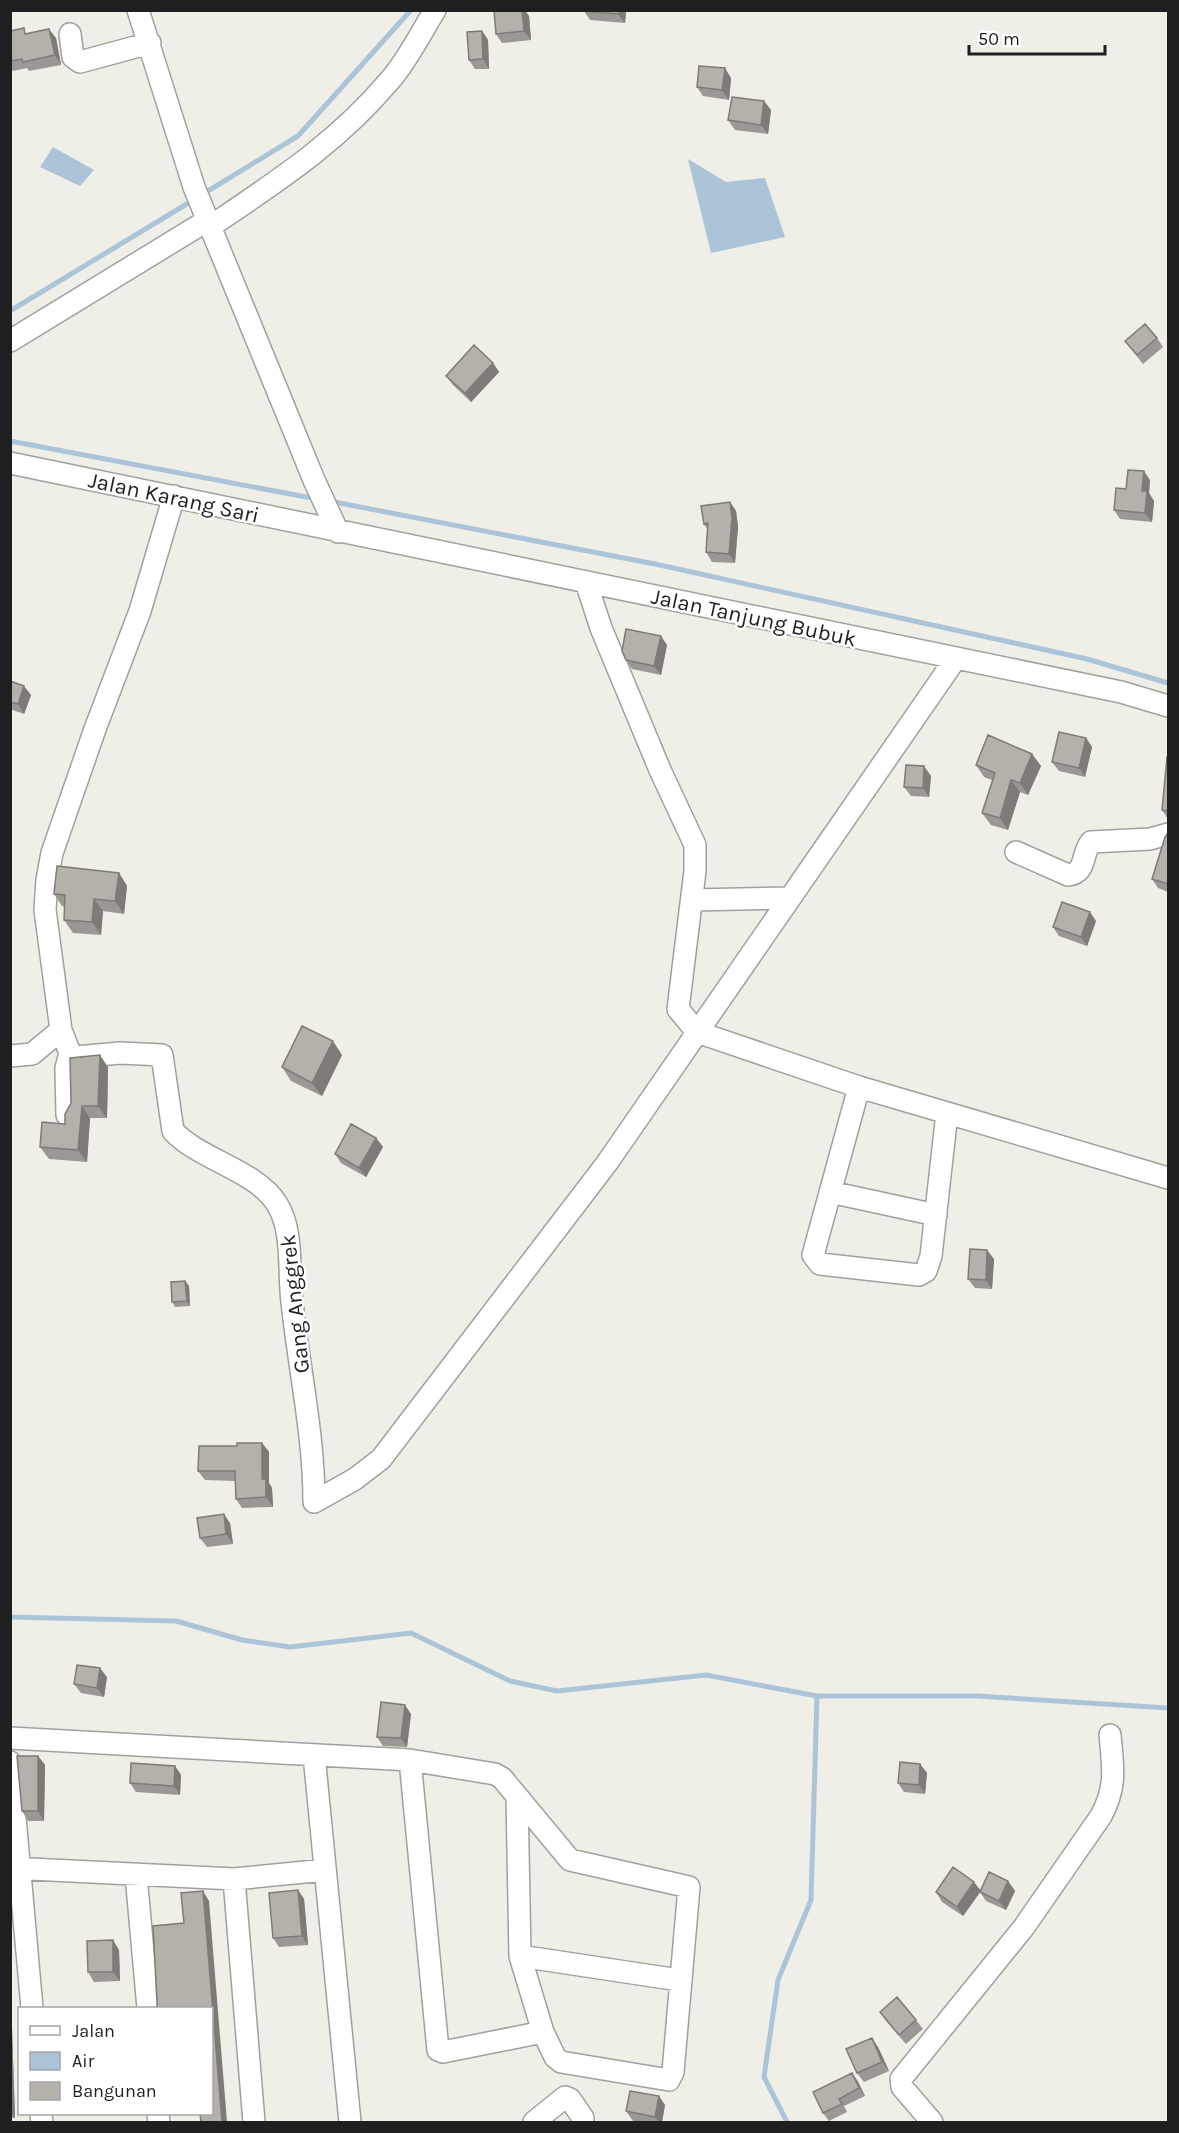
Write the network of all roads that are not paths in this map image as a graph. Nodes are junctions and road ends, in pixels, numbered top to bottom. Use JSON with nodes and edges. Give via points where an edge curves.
{"nodes":[{"id":1,"x":138,"y":10,"type":"edge"},
{"id":2,"x":435,"y":10,"type":"edge"},
{"id":3,"x":70,"y":34,"type":"dead end"},
{"id":4,"x":150,"y":42,"type":"junction"},
{"id":5,"x":208,"y":220,"type":"junction"},
{"id":6,"x":10,"y":341,"type":"edge"},
{"id":7,"x":10,"y":463,"type":"edge"},
{"id":8,"x":174,"y":496,"type":"junction"},
{"id":9,"x":334,"y":523,"type":"junction"},
{"id":10,"x":586,"y":582,"type":"junction"},
{"id":11,"x":956,"y":658,"type":"junction"},
{"id":12,"x":1168,"y":706,"type":"edge"},
{"id":13,"x":1168,"y":834,"type":"edge"},
{"id":14,"x":1016,"y":852,"type":"dead end"},
{"id":15,"x":790,"y":898,"type":"junction"},
{"id":16,"x":692,"y":900,"type":"junction"},
{"id":17,"x":61,"y":1030,"type":"junction"},
{"id":18,"x":698,"y":1032,"type":"junction"},
{"id":19,"x":70,"y":1053,"type":"junction"},
{"id":20,"x":10,"y":1056,"type":"edge"},
{"id":21,"x":859,"y":1087,"type":"junction"},
{"id":22,"x":947,"y":1113,"type":"junction"},
{"id":23,"x":67,"y":1115,"type":"edge"},
{"id":24,"x":1168,"y":1178,"type":"edge"},
{"id":25,"x":830,"y":1191,"type":"junction"},
{"id":26,"x":936,"y":1215,"type":"junction"},
{"id":27,"x":1110,"y":1736,"type":"dead end"},
{"id":28,"x":10,"y":1738,"type":"edge"},
{"id":29,"x":314,"y":1755,"type":"junction"},
{"id":30,"x":410,"y":1760,"type":"junction"},
{"id":31,"x":10,"y":1762,"type":"edge"},
{"id":32,"x":517,"y":1797,"type":"junction"},
{"id":33,"x":15,"y":1869,"type":"edge"},
{"id":34,"x":325,"y":1870,"type":"junction"},
{"id":35,"x":135,"y":1875,"type":"junction"},
{"id":36,"x":234,"y":1879,"type":"junction"},
{"id":37,"x":520,"y":1956,"type":"junction"},
{"id":38,"x":679,"y":1980,"type":"junction"},
{"id":39,"x":32,"y":2007,"type":"edge"},
{"id":40,"x":148,"y":2007,"type":"edge"},
{"id":41,"x":543,"y":2032,"type":"junction"},
{"id":42,"x":582,"y":2118,"type":"dead end"},
{"id":43,"x":254,"y":2122,"type":"edge"},
{"id":44,"x":350,"y":2122,"type":"edge"},
{"id":45,"x":534,"y":2122,"type":"edge"},
{"id":46,"x":932,"y":2122,"type":"edge"}],
"edges":[{"from":1,"to":4,"type":"street"},
{"from":2,"to":5,"type":"street","via":[[392,77],[316,155]]},
{"from":3,"to":4,"type":"street","via":[[74,57],[80,62]]},
{"from":4,"to":5,"type":"street","via":[[194,187]]},
{"from":5,"to":6,"type":"street"},
{"from":5,"to":9,"type":"street"},
{"from":7,"to":8,"type":"street","name":"Jalan Karang Sari"},
{"from":8,"to":9,"type":"street","name":"Jalan Karang Sari"},
{"from":8,"to":17,"type":"street","via":[[140,611],[52,853],[45,910]]},
{"from":9,"to":10,"type":"street","name":"Jalan Tanjung Bubuk"},
{"from":10,"to":11,"type":"street","name":"Jalan Tanjung Bubuk"},
{"from":10,"to":16,"type":"street","via":[[605,639],[695,845]]},
{"from":11,"to":12,"type":"street","name":"Jalan Tanjung Bubuk","via":[[1121,692]]},
{"from":11,"to":15,"type":"street"},
{"from":13,"to":14,"type":"street","via":[[1092,841],[1082,867],[1068,876]]},
{"from":15,"to":16,"type":"street"},
{"from":15,"to":18,"type":"street"},
{"from":16,"to":18,"type":"street","via":[[678,1009]]},
{"from":17,"to":19,"type":"street"},
{"from":17,"to":20,"type":"street","via":[[32,1054]]},
{"from":18,"to":19,"type":"street","name":"Gang Anggrek","via":[[607,1163],[381,1459],[314,1502],[286,1223],[276,1202],[259,1186],[177,1136],[170,1127],[162,1055],[76,1057]]},
{"from":18,"to":21,"type":"street"},
{"from":19,"to":23,"type":"street","via":[[66,1068]]},
{"from":21,"to":22,"type":"street"},
{"from":21,"to":25,"type":"street"},
{"from":22,"to":24,"type":"street"},
{"from":22,"to":26,"type":"street"},
{"from":25,"to":26,"type":"street"},
{"from":25,"to":26,"type":"street","via":[[813,1255],[820,1264],[920,1275],[929,1267]]},
{"from":27,"to":46,"type":"street","via":[[1114,1783],[1101,1816],[1024,1927],[901,2079],[902,2087]]},
{"from":28,"to":29,"type":"street"},
{"from":29,"to":30,"type":"street"},
{"from":29,"to":34,"type":"street"},
{"from":30,"to":32,"type":"street","via":[[489,1772],[502,1778]]},
{"from":30,"to":41,"type":"street","via":[[438,2050]]},
{"from":31,"to":33,"type":"street"},
{"from":32,"to":37,"type":"street"},
{"from":32,"to":38,"type":"street","via":[[570,1860],[689,1887]]},
{"from":33,"to":35,"type":"street"},
{"from":33,"to":39,"type":"street"},
{"from":34,"to":36,"type":"street"},
{"from":34,"to":44,"type":"street"},
{"from":35,"to":36,"type":"street"},
{"from":35,"to":40,"type":"street"},
{"from":36,"to":43,"type":"street"},
{"from":37,"to":38,"type":"street"},
{"from":37,"to":41,"type":"street"},
{"from":38,"to":41,"type":"street","via":[[674,2072],[669,2080],[561,2062]]},
{"from":42,"to":45,"type":"street","via":[[565,2097]]}]}
